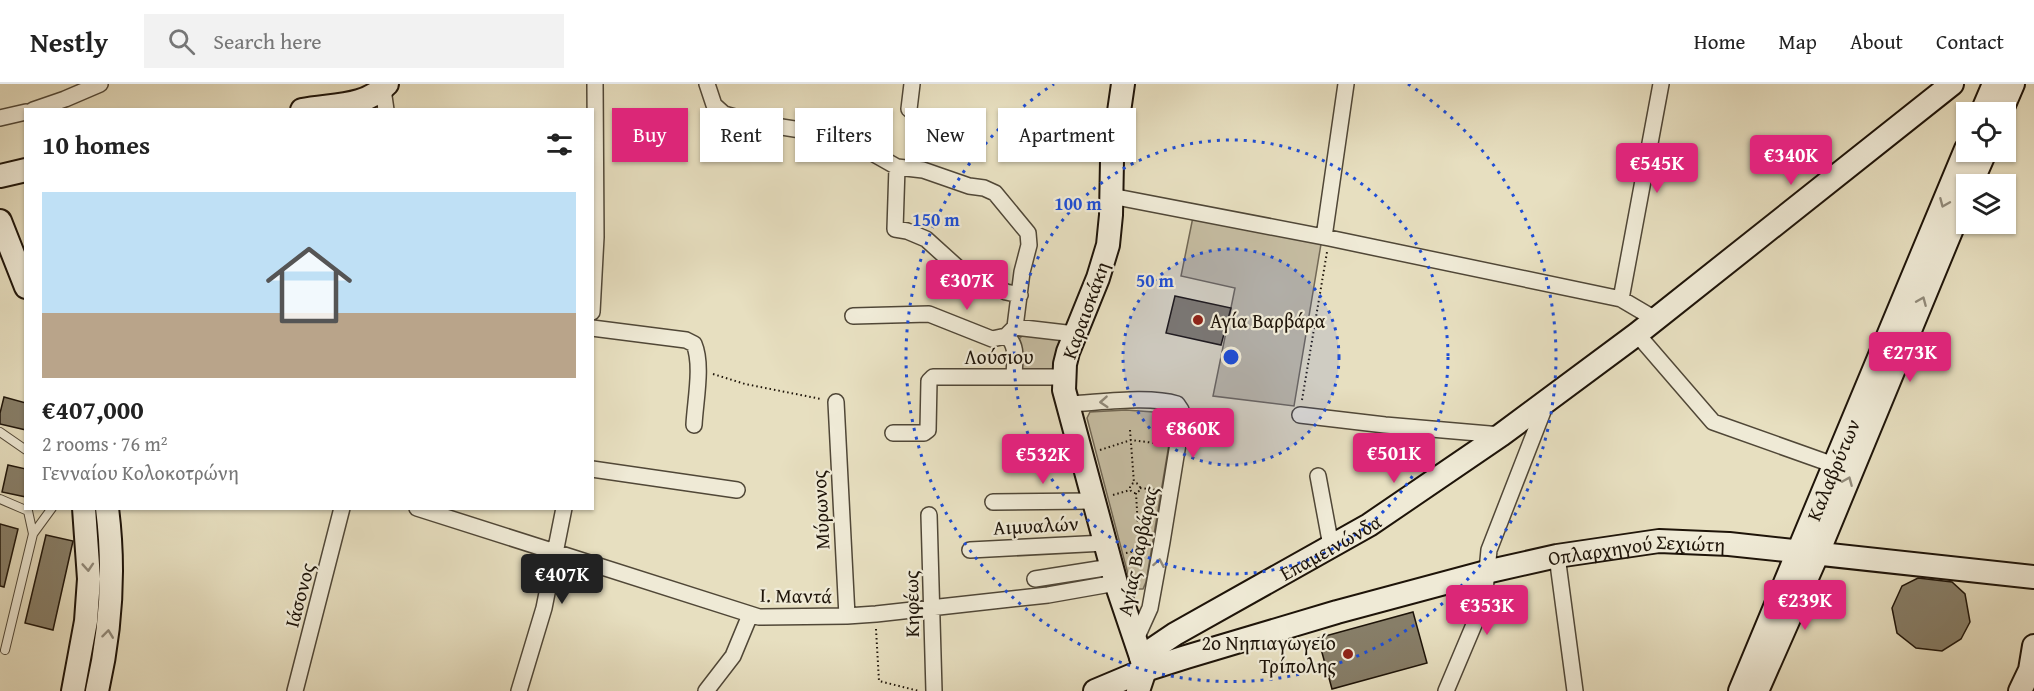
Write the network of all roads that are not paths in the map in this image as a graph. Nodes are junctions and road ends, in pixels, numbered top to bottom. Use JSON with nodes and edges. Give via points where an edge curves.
{"nodes":[{"id":1,"x":100,"y":84,"type":"edge"},
{"id":2,"x":595,"y":84,"type":"edge"},
{"id":3,"x":707,"y":84,"type":"edge"},
{"id":4,"x":912,"y":84,"type":"edge"},
{"id":5,"x":1123,"y":84,"type":"edge"},
{"id":6,"x":1346,"y":84,"type":"edge"},
{"id":7,"x":1661,"y":84,"type":"edge"},
{"id":8,"x":1952,"y":84,"type":"edge"},
{"id":9,"x":1994,"y":84,"type":"edge"},
{"id":10,"x":2013,"y":84,"type":"edge"},
{"id":11,"x":385,"y":94,"type":"edge"},
{"id":12,"x":1986,"y":102,"type":"edge"},
{"id":13,"x":2005,"y":102,"type":"edge"},
{"id":14,"x":39,"y":108,"type":"edge"},
{"id":15,"x":315,"y":108,"type":"edge"},
{"id":16,"x":909,"y":108,"type":"edge"},
{"id":17,"x":24,"y":112,"type":"edge"},
{"id":18,"x":0,"y":118,"type":"edge"},
{"id":19,"x":1961,"y":162,"type":"edge"},
{"id":20,"x":897,"y":167,"type":"junction"},
{"id":21,"x":24,"y":170,"type":"edge"},
{"id":22,"x":0,"y":176,"type":"edge"},
{"id":23,"x":1111,"y":196,"type":"junction"},
{"id":24,"x":1956,"y":218,"type":"edge"},
{"id":25,"x":0,"y":221,"type":"edge"},
{"id":26,"x":1326,"y":238,"type":"junction"},
{"id":27,"x":594,"y":274,"type":"edge"},
{"id":28,"x":24,"y":281,"type":"edge"},
{"id":29,"x":1020,"y":296,"type":"junction"},
{"id":30,"x":1621,"y":299,"type":"junction"},
{"id":31,"x":853,"y":316,"type":"dead end"},
{"id":32,"x":1655,"y":319,"type":"junction"},
{"id":33,"x":594,"y":328,"type":"edge"},
{"id":34,"x":1011,"y":331,"type":"junction"},
{"id":35,"x":1075,"y":334,"type":"junction"},
{"id":36,"x":1637,"y":334,"type":"junction"},
{"id":37,"x":1014,"y":377,"type":"junction"},
{"id":38,"x":1064,"y":377,"type":"junction"},
{"id":39,"x":836,"y":402,"type":"road end"},
{"id":40,"x":1547,"y":402,"type":"junction"},
{"id":41,"x":1066,"y":404,"type":"junction"},
{"id":42,"x":1300,"y":415,"type":"road end"},
{"id":43,"x":694,"y":425,"type":"dead end"},
{"id":44,"x":0,"y":432,"type":"edge"},
{"id":45,"x":893,"y":433,"type":"dead end"},
{"id":46,"x":1501,"y":435,"type":"junction"},
{"id":47,"x":24,"y":449,"type":"edge"},
{"id":48,"x":1834,"y":465,"type":"junction"},
{"id":49,"x":594,"y":469,"type":"edge"},
{"id":50,"x":1318,"y":476,"type":"dead end"},
{"id":51,"x":737,"y":490,"type":"dead end"},
{"id":52,"x":0,"y":499,"type":"edge"},
{"id":53,"x":1093,"y":501,"type":"junction"},
{"id":54,"x":993,"y":502,"type":"dead end"},
{"id":55,"x":24,"y":509,"type":"edge"},
{"id":56,"x":26,"y":510,"type":"edge"},
{"id":57,"x":51,"y":510,"type":"edge"},
{"id":58,"x":84,"y":510,"type":"edge"},
{"id":59,"x":107,"y":510,"type":"edge"},
{"id":60,"x":341,"y":510,"type":"edge"},
{"id":61,"x":423,"y":510,"type":"edge"},
{"id":62,"x":564,"y":510,"type":"edge"},
{"id":63,"x":929,"y":515,"type":"dead end"},
{"id":64,"x":33,"y":534,"type":"junction"},
{"id":65,"x":1331,"y":546,"type":"junction"},
{"id":66,"x":970,"y":550,"type":"dead end"},
{"id":67,"x":556,"y":553,"type":"junction"},
{"id":68,"x":1808,"y":553,"type":"junction"},
{"id":69,"x":1557,"y":556,"type":"junction"},
{"id":70,"x":1110,"y":562,"type":"junction"},
{"id":71,"x":1486,"y":572,"type":"junction"},
{"id":72,"x":2034,"y":577,"type":"edge"},
{"id":73,"x":1035,"y":579,"type":"dead end"},
{"id":74,"x":1151,"y":603,"type":"junction"},
{"id":75,"x":932,"y":606,"type":"junction"},
{"id":76,"x":750,"y":615,"type":"junction"},
{"id":77,"x":847,"y":616,"type":"junction"},
{"id":78,"x":2034,"y":646,"type":"edge"},
{"id":79,"x":5,"y":650,"type":"dead end"},
{"id":80,"x":1138,"y":655,"type":"edge"},
{"id":81,"x":2032,"y":667,"type":"edge"},
{"id":82,"x":73,"y":691,"type":"edge"},
{"id":83,"x":97,"y":691,"type":"edge"},
{"id":84,"x":295,"y":691,"type":"edge"},
{"id":85,"x":519,"y":691,"type":"edge"},
{"id":86,"x":706,"y":691,"type":"edge"},
{"id":87,"x":934,"y":691,"type":"edge"},
{"id":88,"x":1095,"y":691,"type":"edge"},
{"id":89,"x":1446,"y":691,"type":"edge"},
{"id":90,"x":1575,"y":691,"type":"edge"},
{"id":91,"x":1740,"y":691,"type":"edge"},
{"id":92,"x":1757,"y":691,"type":"edge"},
{"id":93,"x":2020,"y":691,"type":"edge"}],
"edges":[{"from":1,"to":14,"type":"street"},
{"from":2,"to":27,"type":"street"},
{"from":3,"to":20,"type":"street","via":[[714,105],[724,114],[851,141]]},
{"from":4,"to":16,"type":"street"},
{"from":5,"to":23,"type":"main road","name":"Καραισκάκη"},
{"from":6,"to":26,"type":"street"},
{"from":7,"to":30,"type":"street"},
{"from":8,"to":32,"type":"main road","name":"Επαμεινώνδα"},
{"from":9,"to":12,"type":"main road"},
{"from":10,"to":13,"type":"main road"},
{"from":11,"to":15,"type":"main road"},
{"from":17,"to":18,"type":"street"},
{"from":19,"to":48,"type":"main road","name":"Καλαβρύτων","one_way":true},
{"from":20,"to":29,"type":"street","via":[[895,229],[926,238],[957,267]]},
{"from":20,"to":29,"type":"street","via":[[923,170],[995,193],[1028,233]]},
{"from":21,"to":22,"type":"main road"},
{"from":23,"to":26,"type":"street"},
{"from":23,"to":35,"type":"main road","name":"Καραισκάκη","via":[[1106,255]]},
{"from":68,"to":24,"type":"main road","name":"Καλαβρύτων","one_way":true},
{"from":25,"to":28,"type":"main road"},
{"from":26,"to":30,"type":"street"},
{"from":29,"to":34,"type":"street"},
{"from":30,"to":32,"type":"street"},
{"from":31,"to":34,"type":"street","via":[[929,314],[992,339]]},
{"from":32,"to":36,"type":"main road","name":"Επαμεινώνδα"},
{"from":33,"to":43,"type":"street","via":[[694,344],[698,365]]},
{"from":34,"to":35,"type":"street"},
{"from":34,"to":37,"type":"street"},
{"from":35,"to":38,"type":"main road","name":"Καραισκάκη"},
{"from":36,"to":40,"type":"main road","name":"Επαμεινώνδα"},
{"from":36,"to":48,"type":"street","via":[[1713,422]]},
{"from":37,"to":38,"type":"street","name":"Λούσιου"},
{"from":37,"to":45,"type":"street","name":"Λούσιου","via":[[933,377],[929,381],[928,430],[924,434]]},
{"from":38,"to":41,"type":"main road","name":"Καραισκάκη"},
{"from":39,"to":77,"type":"street","name":"Μύρωνος"},
{"from":40,"to":46,"type":"main road","name":"Επαμεινώνδα"},
{"from":40,"to":71,"type":"street","via":[[1489,550]]},
{"from":41,"to":53,"type":"main road","name":"Καραισκάκη"},
{"from":74,"to":41,"type":"street","name":"Αγίας Βαρβάρας","one_way":true,"via":[[1178,446],[1180,406],[1131,400]]},
{"from":42,"to":46,"type":"street"},
{"from":44,"to":47,"type":"lane"},
{"from":46,"to":65,"type":"main road","name":"Επαμεινώνδα","via":[[1369,525]]},
{"from":48,"to":68,"type":"main road","name":"Καλαβρύτων"},
{"from":49,"to":51,"type":"street"},
{"from":50,"to":65,"type":"street"},
{"from":52,"to":55,"type":"lane"},
{"from":53,"to":54,"type":"street"},
{"from":53,"to":70,"type":"main road","name":"Καραισκάκη"},
{"from":56,"to":64,"type":"lane"},
{"from":57,"to":64,"type":"lane"},
{"from":58,"to":82,"type":"main road","one_way":true,"via":[[89,579]]},
{"from":83,"to":59,"type":"main road","one_way":true,"via":[[110,615],[112,572]]},
{"from":60,"to":84,"type":"street","name":"Ιάσονος"},
{"from":61,"to":67,"type":"street","name":"Ι. Μαντά"},
{"from":62,"to":67,"type":"street"},
{"from":63,"to":75,"type":"street","name":"Κηφέως"},
{"from":64,"to":79,"type":"lane"},
{"from":65,"to":80,"type":"main road","name":"Επαμεινώνδα"},
{"from":66,"to":70,"type":"street","name":"Αιμυαλών"},
{"from":67,"to":76,"type":"street","name":"Ι. Μαντά"},
{"from":67,"to":85,"type":"street"},
{"from":68,"to":69,"type":"main road","name":"Οπλαρχηγού Σεχιώτη","via":[[1659,541]]},
{"from":68,"to":72,"type":"main road","name":"Οπλαρχηγού Σεχιώτη"},
{"from":68,"to":91,"type":"main road","name":"Καλαβρύτων"},
{"from":68,"to":92,"type":"main road","name":"Καλαβρύτων"},
{"from":69,"to":71,"type":"main road","name":"Οπλαρχηγού Σεχιώτη"},
{"from":69,"to":90,"type":"street"},
{"from":70,"to":73,"type":"street"},
{"from":70,"to":75,"type":"street","name":"Ι. Μαντά","via":[[1048,595]]},
{"from":70,"to":80,"type":"main road","name":"Καραισκάκη"},
{"from":71,"to":80,"type":"main road","name":"Οπλαρχηγού Σεχιώτη","via":[[1337,612]]},
{"from":71,"to":89,"type":"street","via":[[1484,601]]},
{"from":74,"to":80,"type":"lane"},
{"from":74,"to":80,"type":"street","name":"Αγίας Βαρβάρας"},
{"from":75,"to":77,"type":"street","name":"Ι. Μαντά"},
{"from":75,"to":87,"type":"street","name":"Κηφέως"},
{"from":76,"to":77,"type":"street","name":"Ι. Μαντά"},
{"from":76,"to":86,"type":"street","via":[[733,656]]},
{"from":78,"to":81,"type":"main road"},
{"from":80,"to":88,"type":"main road"},
{"from":81,"to":93,"type":"main road"}]}
